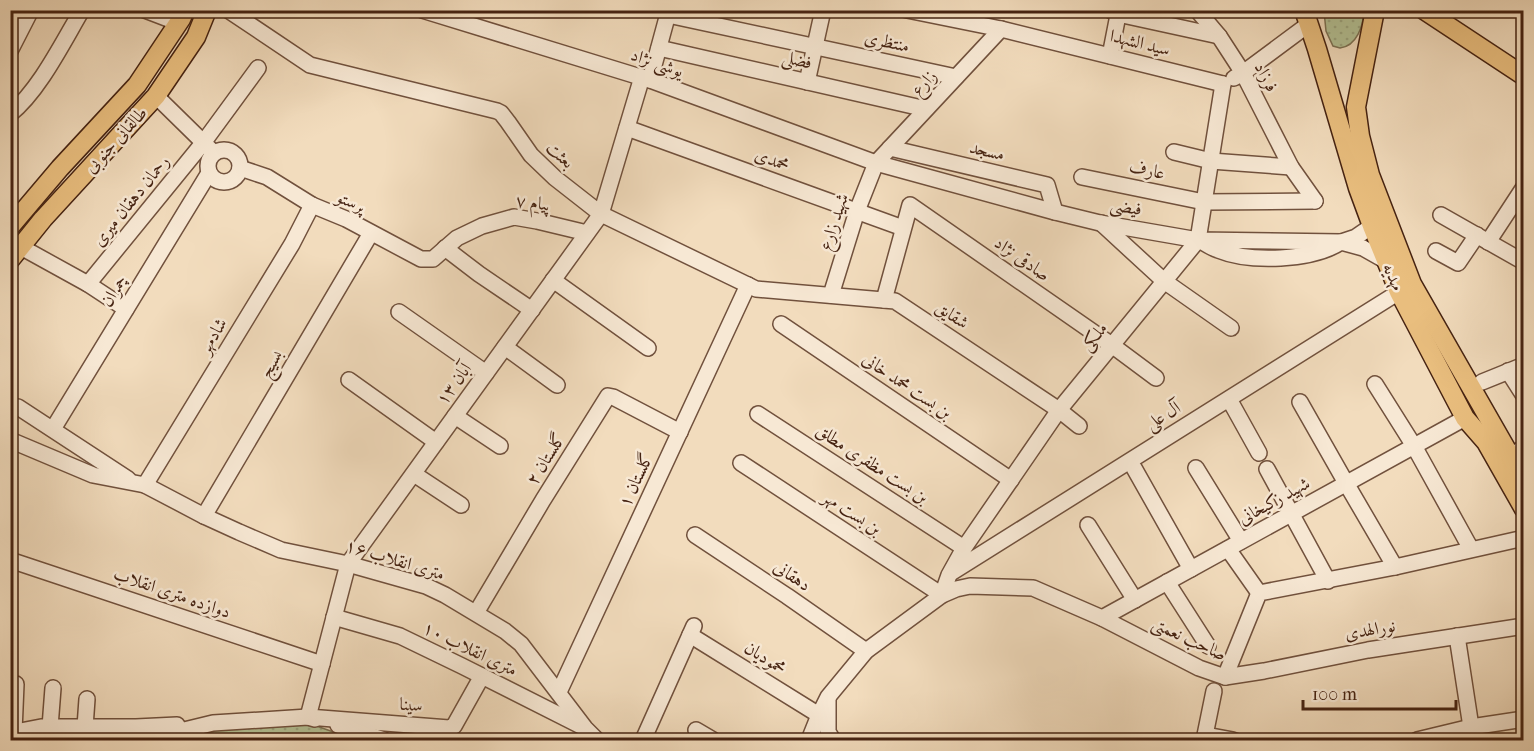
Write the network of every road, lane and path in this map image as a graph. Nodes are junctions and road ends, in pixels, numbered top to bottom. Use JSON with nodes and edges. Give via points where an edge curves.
{"nodes":[{"id":1,"x":31,"y":10,"type":"edge"},
{"id":2,"x":82,"y":10,"type":"edge"},
{"id":3,"x":144,"y":10,"type":"edge"},
{"id":4,"x":207,"y":10,"type":"edge"},
{"id":5,"x":228,"y":10,"type":"edge"},
{"id":6,"x":422,"y":10,"type":"edge"},
{"id":7,"x":823,"y":10,"type":"edge"},
{"id":8,"x":907,"y":10,"type":"edge"},
{"id":9,"x":1197,"y":10,"type":"edge"},
{"id":10,"x":1375,"y":10,"type":"edge"},
{"id":11,"x":1424,"y":10,"type":"edge"},
{"id":12,"x":1116,"y":12,"type":"edge"},
{"id":13,"x":668,"y":13,"type":"edge"},
{"id":14,"x":1307,"y":15,"type":"edge"},
{"id":15,"x":182,"y":17,"type":"edge"},
{"id":16,"x":1000,"y":29,"type":"junction"},
{"id":17,"x":1219,"y":36,"type":"junction"},
{"id":18,"x":815,"y":46,"type":"junction"},
{"id":19,"x":659,"y":48,"type":"junction"},
{"id":20,"x":10,"y":51,"type":"edge"},
{"id":21,"x":1110,"y":56,"type":"junction"},
{"id":22,"x":258,"y":68,"type":"dead end"},
{"id":23,"x":1243,"y":73,"type":"junction"},
{"id":24,"x":1524,"y":76,"type":"edge"},
{"id":25,"x":956,"y":77,"type":"junction"},
{"id":26,"x":646,"y":79,"type":"junction"},
{"id":27,"x":807,"y":82,"type":"junction"},
{"id":28,"x":1223,"y":84,"type":"junction"},
{"id":29,"x":156,"y":96,"type":"junction"},
{"id":30,"x":14,"y":109,"type":"edge"},
{"id":31,"x":926,"y":109,"type":"junction"},
{"id":32,"x":627,"y":128,"type":"junction"},
{"id":33,"x":209,"y":148,"type":"junction"},
{"id":34,"x":890,"y":148,"type":"junction"},
{"id":35,"x":1174,"y":152,"type":"dead end"},
{"id":36,"x":1211,"y":161,"type":"junction"},
{"id":37,"x":876,"y":163,"type":"junction"},
{"id":38,"x":1291,"y":167,"type":"junction"},
{"id":39,"x":240,"y":168,"type":"junction"},
{"id":40,"x":210,"y":173,"type":"junction"},
{"id":41,"x":1083,"y":177,"type":"dead end"},
{"id":42,"x":1524,"y":187,"type":"edge"},
{"id":43,"x":1204,"y":202,"type":"junction"},
{"id":44,"x":312,"y":205,"type":"junction"},
{"id":45,"x":857,"y":211,"type":"junction"},
{"id":46,"x":1055,"y":212,"type":"junction"},
{"id":47,"x":601,"y":214,"type":"junction"},
{"id":48,"x":1441,"y":215,"type":"dead end"},
{"id":49,"x":12,"y":223,"type":"edge"},
{"id":50,"x":1100,"y":223,"type":"junction"},
{"id":51,"x":1372,"y":226,"type":"junction"},
{"id":52,"x":903,"y":228,"type":"junction"},
{"id":53,"x":370,"y":233,"type":"junction"},
{"id":54,"x":587,"y":233,"type":"junction"},
{"id":55,"x":1482,"y":238,"type":"junction"},
{"id":56,"x":1198,"y":240,"type":"junction"},
{"id":57,"x":1341,"y":242,"type":"junction"},
{"id":58,"x":445,"y":248,"type":"junction"},
{"id":59,"x":1436,"y":251,"type":"dead end"},
{"id":60,"x":16,"y":254,"type":"edge"},
{"id":61,"x":1386,"y":261,"type":"junction"},
{"id":62,"x":1522,"y":261,"type":"edge"},
{"id":63,"x":553,"y":280,"type":"junction"},
{"id":64,"x":1164,"y":281,"type":"junction"},
{"id":65,"x":88,"y":284,"type":"junction"},
{"id":66,"x":748,"y":285,"type":"junction"},
{"id":67,"x":1399,"y":292,"type":"junction"},
{"id":68,"x":831,"y":295,"type":"junction"},
{"id":69,"x":884,"y":300,"type":"junction"},
{"id":70,"x":126,"y":309,"type":"junction"},
{"id":71,"x":532,"y":310,"type":"junction"},
{"id":72,"x":399,"y":312,"type":"dead end"},
{"id":73,"x":781,"y":324,"type":"dead end"},
{"id":74,"x":1232,"y":328,"type":"dead end"},
{"id":75,"x":1113,"y":346,"type":"junction"},
{"id":76,"x":505,"y":347,"type":"junction"},
{"id":77,"x":648,"y":348,"type":"dead end"},
{"id":78,"x":1524,"y":365,"type":"edge"},
{"id":79,"x":1508,"y":371,"type":"junction"},
{"id":80,"x":486,"y":373,"type":"junction"},
{"id":81,"x":1156,"y":378,"type":"dead end"},
{"id":82,"x":349,"y":380,"type":"dead end"},
{"id":83,"x":1482,"y":382,"type":"dead end"},
{"id":84,"x":1375,"y":384,"type":"dead end"},
{"id":85,"x":557,"y":385,"type":"dead end"},
{"id":86,"x":1524,"y":396,"type":"edge"},
{"id":87,"x":1229,"y":399,"type":"junction"},
{"id":88,"x":1300,"y":402,"type":"dead end"},
{"id":89,"x":1059,"y":410,"type":"junction"},
{"id":90,"x":10,"y":413,"type":"edge"},
{"id":91,"x":758,"y":414,"type":"dead end"},
{"id":92,"x":455,"y":416,"type":"junction"},
{"id":93,"x":1465,"y":418,"type":"junction"},
{"id":94,"x":1079,"y":426,"type":"dead end"},
{"id":95,"x":52,"y":429,"type":"junction"},
{"id":96,"x":680,"y":432,"type":"junction"},
{"id":97,"x":10,"y":440,"type":"edge"},
{"id":98,"x":436,"y":442,"type":"junction"},
{"id":99,"x":500,"y":446,"type":"dead end"},
{"id":100,"x":1414,"y":446,"type":"junction"},
{"id":101,"x":1517,"y":452,"type":"edge"},
{"id":102,"x":1259,"y":453,"type":"dead end"},
{"id":103,"x":741,"y":463,"type":"dead end"},
{"id":104,"x":1134,"y":468,"type":"dead end"},
{"id":105,"x":1196,"y":468,"type":"dead end"},
{"id":106,"x":1267,"y":469,"type":"dead end"},
{"id":107,"x":414,"y":474,"type":"junction"},
{"id":108,"x":1011,"y":480,"type":"junction"},
{"id":109,"x":1524,"y":480,"type":"edge"},
{"id":110,"x":1346,"y":483,"type":"junction"},
{"id":111,"x":140,"y":484,"type":"junction"},
{"id":112,"x":461,"y":505,"type":"dead end"},
{"id":113,"x":1524,"y":509,"type":"edge"},
{"id":114,"x":1292,"y":513,"type":"junction"},
{"id":115,"x":204,"y":516,"type":"junction"},
{"id":116,"x":1088,"y":525,"type":"dead end"},
{"id":117,"x":695,"y":535,"type":"dead end"},
{"id":118,"x":1524,"y":538,"type":"edge"},
{"id":119,"x":1234,"y":545,"type":"junction"},
{"id":120,"x":964,"y":548,"type":"junction"},
{"id":121,"x":1471,"y":549,"type":"junction"},
{"id":122,"x":10,"y":560,"type":"edge"},
{"id":123,"x":348,"y":564,"type":"junction"},
{"id":124,"x":1395,"y":567,"type":"junction"},
{"id":125,"x":1191,"y":569,"type":"junction"},
{"id":126,"x":948,"y":575,"type":"junction"},
{"id":127,"x":1328,"y":581,"type":"junction"},
{"id":128,"x":1167,"y":582,"type":"junction"},
{"id":129,"x":1259,"y":594,"type":"junction"},
{"id":130,"x":938,"y":598,"type":"junction"},
{"id":131,"x":1135,"y":600,"type":"junction"},
{"id":132,"x":476,"y":613,"type":"junction"},
{"id":133,"x":334,"y":617,"type":"junction"},
{"id":134,"x":1102,"y":618,"type":"junction"},
{"id":135,"x":1524,"y":626,"type":"edge"},
{"id":136,"x":1456,"y":636,"type":"junction"},
{"id":137,"x":1208,"y":646,"type":"dead end"},
{"id":138,"x":866,"y":651,"type":"junction"},
{"id":139,"x":322,"y":664,"type":"junction"},
{"id":140,"x":482,"y":676,"type":"junction"},
{"id":141,"x":1225,"y":677,"type":"junction"},
{"id":142,"x":16,"y":684,"type":"dead end"},
{"id":143,"x":53,"y":688,"type":"dead end"},
{"id":144,"x":1214,"y":691,"type":"dead end"},
{"id":145,"x":559,"y":692,"type":"junction"},
{"id":146,"x":828,"y":697,"type":"junction"},
{"id":147,"x":87,"y":699,"type":"dead end"},
{"id":148,"x":819,"y":715,"type":"junction"},
{"id":149,"x":308,"y":717,"type":"junction"},
{"id":150,"x":1524,"y":719,"type":"edge"},
{"id":151,"x":213,"y":723,"type":"junction"},
{"id":152,"x":50,"y":727,"type":"junction"},
{"id":153,"x":85,"y":727,"type":"junction"},
{"id":154,"x":696,"y":730,"type":"dead end"},
{"id":155,"x":12,"y":733,"type":"edge"},
{"id":156,"x":1472,"y":734,"type":"edge"},
{"id":157,"x":592,"y":736,"type":"edge"},
{"id":158,"x":1205,"y":738,"type":"edge"},
{"id":159,"x":143,"y":741,"type":"edge"},
{"id":160,"x":384,"y":741,"type":"edge"},
{"id":161,"x":643,"y":741,"type":"edge"},
{"id":162,"x":713,"y":741,"type":"edge"},
{"id":163,"x":809,"y":741,"type":"edge"},
{"id":164,"x":833,"y":741,"type":"edge"},
{"id":165,"x":1233,"y":741,"type":"edge"},
{"id":166,"x":1417,"y":741,"type":"edge"}],
"edges":[{"from":1,"to":20,"type":"street"},
{"from":2,"to":30,"type":"street","via":[[46,71]]},
{"from":3,"to":15,"type":"street"},
{"from":4,"to":29,"type":"main road","name":"طالقانی جنوبی","via":[[196,37]]},
{"from":5,"to":47,"type":"street","name":"بعثت","via":[[310,65],[501,113],[531,155]]},
{"from":6,"to":26,"type":"street","name":"یوشی نژاد"},
{"from":7,"to":18,"type":"street"},
{"from":8,"to":16,"type":"street","name":"سید الشهدا"},
{"from":9,"to":17,"type":"street","name":"فرزاد"},
{"from":10,"to":101,"type":"main road","name":"مهدیه","via":[[1356,106],[1370,175],[1412,284]]},
{"from":11,"to":24,"type":"main road"},
{"from":12,"to":17,"type":"street"},
{"from":12,"to":21,"type":"street"},
{"from":13,"to":18,"type":"street","name":"منتظری"},
{"from":13,"to":19,"type":"street","name":"۱۳ آبان"},
{"from":14,"to":23,"type":"street"},
{"from":14,"to":51,"type":"main road","name":"مهدیه"},
{"from":15,"to":49,"type":"main road","name":"طالقانی جنوبی","via":[[137,85]]},
{"from":16,"to":21,"type":"street","name":"سید الشهدا"},
{"from":16,"to":25,"type":"street","name":"زارع"},
{"from":17,"to":23,"type":"street","name":"فرزاد"},
{"from":18,"to":25,"type":"street","name":"منتظری"},
{"from":18,"to":27,"type":"street"},
{"from":19,"to":26,"type":"street","name":"۱۳ آبان"},
{"from":19,"to":27,"type":"street","name":"فضلی"},
{"from":21,"to":28,"type":"street","name":"سید الشهدا"},
{"from":22,"to":33,"type":"street","name":"رحمان دهقان میری"},
{"from":23,"to":28,"type":"street"},
{"from":23,"to":38,"type":"street","name":"فرزاد"},
{"from":25,"to":31,"type":"street","name":"زارع"},
{"from":26,"to":32,"type":"street","name":"۱۳ آبان"},
{"from":26,"to":37,"type":"street","name":"یوشی نژاد"},
{"from":27,"to":31,"type":"street","name":"فضلی"},
{"from":28,"to":36,"type":"street"},
{"from":29,"to":33,"type":"street"},
{"from":29,"to":60,"type":"main road","name":"طالقانی جنوبی"},
{"from":31,"to":34,"type":"street","name":"زارع"},
{"from":32,"to":45,"type":"street","name":"محمدی"},
{"from":32,"to":47,"type":"street","name":"۱۳ آبان"},
{"from":33,"to":39,"type":"street","via":[[230,151],[238,158]]},
{"from":33,"to":40,"type":"street"},
{"from":33,"to":65,"type":"street","name":"رحمان دهقان میری"},
{"from":34,"to":37,"type":"street","name":"زارع"},
{"from":34,"to":46,"type":"street","name":"مسجد","via":[[1047,185]]},
{"from":35,"to":36,"type":"street"},
{"from":36,"to":38,"type":"street"},
{"from":36,"to":43,"type":"street"},
{"from":37,"to":45,"type":"street","name":"شهید زارع"},
{"from":37,"to":46,"type":"street","name":"فیضی"},
{"from":38,"to":43,"type":"street","name":"فرزاد","via":[[1315,201]]},
{"from":39,"to":40,"type":"street","via":[[236,177],[226,182],[216,181]]},
{"from":39,"to":44,"type":"street","name":"پرستو","via":[[267,177]]},
{"from":40,"to":70,"type":"street","name":"چمران"},
{"from":41,"to":43,"type":"street","name":"عارف"},
{"from":42,"to":55,"type":"street"},
{"from":43,"to":56,"type":"street"},
{"from":44,"to":53,"type":"street","name":"پرستو"},
{"from":44,"to":111,"type":"street","name":"شادمهر","via":[[292,244]]},
{"from":45,"to":52,"type":"street","name":"محمدی"},
{"from":45,"to":68,"type":"street","name":"شهید زارع"},
{"from":46,"to":50,"type":"street","name":"فیضی"},
{"from":47,"to":54,"type":"street","name":"۱۳ آبان"},
{"from":47,"to":66,"type":"street","name":"بعثت"},
{"from":48,"to":55,"type":"street"},
{"from":50,"to":56,"type":"street","name":"فیضی"},
{"from":50,"to":64,"type":"street"},
{"from":51,"to":57,"type":"street"},
{"from":51,"to":61,"type":"main road","name":"مهدیه"},
{"from":52,"to":69,"type":"street"},
{"from":52,"to":75,"type":"street","name":"صادقی نژاد","via":[[910,205]]},
{"from":53,"to":58,"type":"street","name":"پرستو","via":[[421,259],[433,259]]},
{"from":53,"to":115,"type":"street","name":"بسیج"},
{"from":54,"to":58,"type":"street","name":"پیام ۷","via":[[514,217],[483,226]]},
{"from":54,"to":63,"type":"street","name":"۱۳ آبان"},
{"from":55,"to":59,"type":"street","via":[[1458,262]]},
{"from":55,"to":62,"type":"street"},
{"from":56,"to":57,"type":"street","name":"فیضی","via":[[1218,250],[1260,258],[1316,254]]},
{"from":56,"to":64,"type":"street","name":"ملکی"},
{"from":57,"to":61,"type":"street","via":[[1363,248]]},
{"from":58,"to":71,"type":"street"},
{"from":60,"to":65,"type":"street"},
{"from":61,"to":67,"type":"main road","name":"مهدیه"},
{"from":63,"to":71,"type":"street","name":"۱۳ آبان"},
{"from":63,"to":77,"type":"street"},
{"from":64,"to":74,"type":"street"},
{"from":64,"to":75,"type":"street","name":"ملکی"},
{"from":65,"to":70,"type":"street"},
{"from":66,"to":68,"type":"street","name":"بعثت","via":[[756,289]]},
{"from":66,"to":96,"type":"street","name":"گلستان ۱"},
{"from":67,"to":87,"type":"street","name":"آل علی"},
{"from":67,"to":93,"type":"main road","name":"مهدیه"},
{"from":68,"to":69,"type":"street","name":"بعثت"},
{"from":69,"to":89,"type":"street","name":"شقایق","via":[[895,301]]},
{"from":70,"to":95,"type":"street","name":"چمران"},
{"from":71,"to":76,"type":"street","name":"۱۳ آبان"},
{"from":72,"to":80,"type":"street"},
{"from":73,"to":108,"type":"street","name":"بن بست محمد خانی"},
{"from":75,"to":81,"type":"street","name":"صادقی نژاد"},
{"from":75,"to":89,"type":"street","name":"ملکی"},
{"from":76,"to":80,"type":"street","name":"۱۳ آبان"},
{"from":76,"to":85,"type":"street"},
{"from":78,"to":79,"type":"street"},
{"from":79,"to":83,"type":"street"},
{"from":79,"to":86,"type":"street"},
{"from":80,"to":92,"type":"street","name":"۱۳ آبان"},
{"from":82,"to":98,"type":"street"},
{"from":84,"to":100,"type":"street"},
{"from":87,"to":102,"type":"street"},
{"from":87,"to":126,"type":"street","name":"آل علی"},
{"from":88,"to":110,"type":"street"},
{"from":89,"to":94,"type":"street","name":"شقایق"},
{"from":89,"to":108,"type":"street","name":"ملکی"},
{"from":90,"to":95,"type":"street","name":"۱۶ متری انقلاب","via":[[18,407]]},
{"from":91,"to":120,"type":"street","name":"بن بست مظفری مطلق"},
{"from":92,"to":98,"type":"street","name":"۱۳ آبان"},
{"from":92,"to":99,"type":"street"},
{"from":93,"to":100,"type":"street","name":"شهید زکیخانی"},
{"from":93,"to":113,"type":"main road","name":"مهدیه","via":[[1486,442]]},
{"from":95,"to":111,"type":"street","name":"۱۶ متری انقلاب"},
{"from":96,"to":132,"type":"street","name":"گلستان ۲","via":[[608,396]]},
{"from":96,"to":145,"type":"street","name":"گلستان ۱"},
{"from":97,"to":111,"type":"street","name":"۱۶ متری انقلاب","via":[[93,475]]},
{"from":98,"to":107,"type":"street","name":"۱۳ آبان"},
{"from":100,"to":110,"type":"street","name":"شهید زکیخانی"},
{"from":100,"to":121,"type":"street"},
{"from":101,"to":109,"type":"main road","name":"مهدیه"},
{"from":103,"to":130,"type":"street","name":"بن بست مهر"},
{"from":104,"to":125,"type":"street"},
{"from":105,"to":119,"type":"street"},
{"from":106,"to":114,"type":"street"},
{"from":107,"to":112,"type":"street"},
{"from":107,"to":123,"type":"street","name":"۱۳ آبان"},
{"from":108,"to":120,"type":"street","name":"ملکی"},
{"from":110,"to":114,"type":"street","name":"شهید زکیخانی"},
{"from":110,"to":124,"type":"street"},
{"from":111,"to":115,"type":"street","name":"۱۶ متری انقلاب"},
{"from":114,"to":119,"type":"street","name":"شهید زکیخانی"},
{"from":114,"to":127,"type":"street"},
{"from":115,"to":123,"type":"street","name":"۱۶ متری انقلاب","via":[[281,550]]},
{"from":116,"to":131,"type":"street"},
{"from":117,"to":138,"type":"street","name":"دهقانی"},
{"from":118,"to":121,"type":"street"},
{"from":119,"to":125,"type":"street","name":"شهید زکیخانی"},
{"from":119,"to":129,"type":"street"},
{"from":120,"to":126,"type":"street","name":"ملکی"},
{"from":121,"to":124,"type":"street"},
{"from":122,"to":139,"type":"street","name":"دوازده متری انقلاب"},
{"from":123,"to":132,"type":"street","name":"۱۶ متری انقلاب","via":[[426,586]]},
{"from":123,"to":133,"type":"street","name":"۱۳ آبان"},
{"from":124,"to":127,"type":"street"},
{"from":125,"to":128,"type":"street","name":"شهید زکیخانی"},
{"from":126,"to":130,"type":"street","name":"ملکی"},
{"from":127,"to":129,"type":"street"},
{"from":128,"to":131,"type":"street","name":"شهید زکیخانی"},
{"from":128,"to":137,"type":"street"},
{"from":129,"to":141,"type":"street","name":"صاحب نعمتی"},
{"from":130,"to":134,"type":"street","name":"صاحب نعمتی","via":[[970,586],[1033,588]]},
{"from":130,"to":138,"type":"street"},
{"from":131,"to":134,"type":"street","name":"شهید زکیخانی"},
{"from":132,"to":145,"type":"street","name":"۱۶ متری انقلاب","via":[[521,644]]},
{"from":133,"to":139,"type":"street","name":"۱۳ آبان"},
{"from":133,"to":140,"type":"street","name":"۱۰ متری انقلاب","via":[[400,636]]},
{"from":134,"to":141,"type":"street","name":"صاحب نعمتی","via":[[1198,668]]},
{"from":135,"to":136,"type":"street","name":"نورالهدی"},
{"from":136,"to":141,"type":"street","name":"نورالهدی"},
{"from":136,"to":156,"type":"street"},
{"from":138,"to":146,"type":"street"},
{"from":139,"to":149,"type":"street","name":"۱۳ آبان"},
{"from":140,"to":149,"type":"street","name":"سینا","via":[[454,726],[449,728]]},
{"from":140,"to":157,"type":"street","name":"۱۰ متری انقلاب"},
{"from":142,"to":155,"type":"street"},
{"from":143,"to":152,"type":"street"},
{"from":144,"to":158,"type":"street"},
{"from":145,"to":157,"type":"street","name":"۱۶ متری انقلاب"},
{"from":146,"to":148,"type":"street"},
{"from":146,"to":164,"type":"street","via":[[828,732]]},
{"from":147,"to":153,"type":"street"},
{"from":148,"to":161,"type":"street","name":"محمودیان","via":[[692,630]]},
{"from":148,"to":163,"type":"street"},
{"from":149,"to":151,"type":"street"},
{"from":149,"to":160,"type":"street"},
{"from":150,"to":156,"type":"street"},
{"from":151,"to":153,"type":"street"},
{"from":151,"to":159,"type":"street"},
{"from":152,"to":153,"type":"street"},
{"from":152,"to":155,"type":"street"},
{"from":154,"to":162,"type":"street"},
{"from":156,"to":166,"type":"street"},
{"from":158,"to":165,"type":"street"}]}
